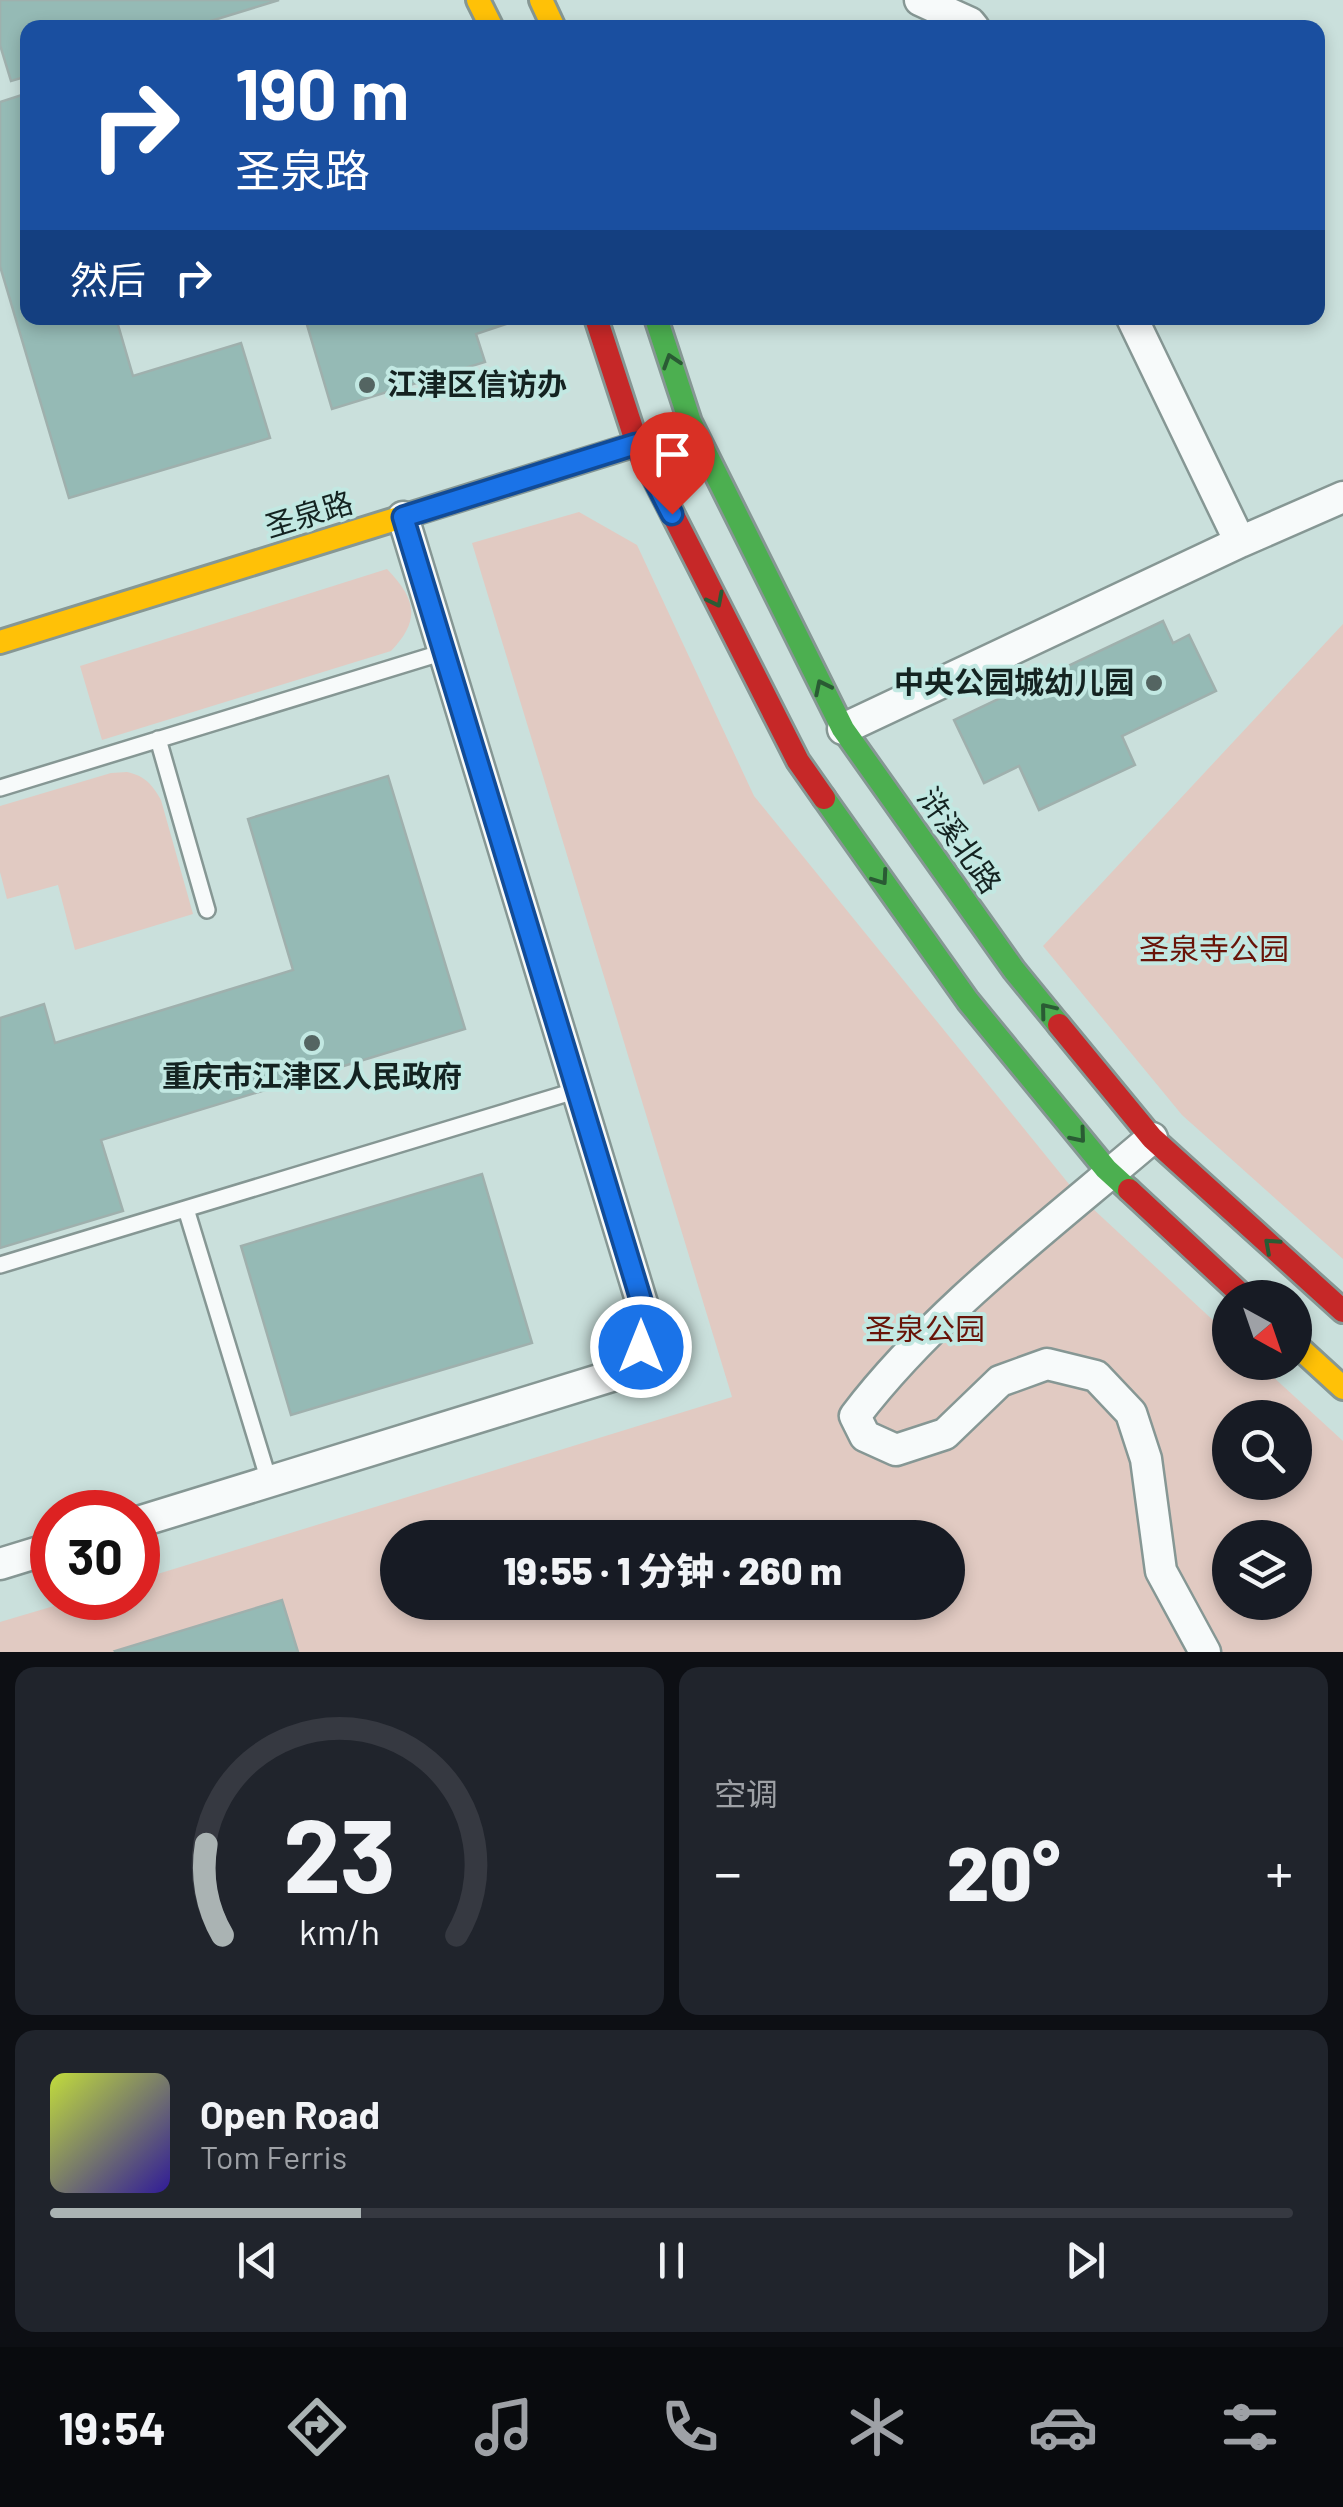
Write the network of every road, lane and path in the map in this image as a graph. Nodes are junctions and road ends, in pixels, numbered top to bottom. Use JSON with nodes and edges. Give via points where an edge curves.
{"nodes":[{"id":1,"x":920,"y":0,"type":"edge"},
{"id":2,"x":965,"y":20,"type":"edge"},
{"id":3,"x":598,"y":325,"type":"edge"},
{"id":4,"x":658,"y":325,"type":"edge"},
{"id":5,"x":1135,"y":325,"type":"edge"},
{"id":6,"x":690,"y":422,"type":"junction"},
{"id":7,"x":636,"y":444,"type":"junction"},
{"id":8,"x":1343,"y":497,"type":"edge"},
{"id":9,"x":403,"y":517,"type":"junction"},
{"id":10,"x":1240,"y":542,"type":"junction"},
{"id":11,"x":0,"y":642,"type":"edge"},
{"id":12,"x":444,"y":652,"type":"junction"},
{"id":13,"x":843,"y":729,"type":"junction"},
{"id":14,"x":158,"y":739,"type":"junction"},
{"id":15,"x":0,"y":788,"type":"edge"},
{"id":16,"x":207,"y":910,"type":"dead end"},
{"id":17,"x":578,"y":1090,"type":"junction"},
{"id":18,"x":1152,"y":1138,"type":"junction"},
{"id":19,"x":1111,"y":1173,"type":"junction"},
{"id":20,"x":186,"y":1209,"type":"junction"},
{"id":21,"x":0,"y":1265,"type":"edge"},
{"id":22,"x":1226,"y":1280,"type":"edge"},
{"id":23,"x":1343,"y":1311,"type":"edge"},
{"id":24,"x":1312,"y":1360,"type":"edge"},
{"id":25,"x":1343,"y":1388,"type":"edge"},
{"id":26,"x":269,"y":1482,"type":"junction"},
{"id":27,"x":160,"y":1515,"type":"edge"},
{"id":28,"x":30,"y":1555,"type":"edge"},
{"id":29,"x":0,"y":1564,"type":"edge"},
{"id":30,"x":1205,"y":1652,"type":"edge"}],
"edges":[{"from":1,"to":2,"type":"street"},
{"from":3,"to":7,"type":"main road"},
{"from":6,"to":4,"type":"main road","name":"浒溪北路","one_way":true},
{"from":5,"to":10,"type":"street"},
{"from":6,"to":7,"type":"main road","name":"圣泉路"},
{"from":13,"to":6,"type":"main road","name":"浒溪北路","one_way":true},
{"from":7,"to":9,"type":"main road","name":"圣泉路"},
{"from":7,"to":19,"type":"main road","one_way":true,"via":[[798,761],[968,1002]]},
{"from":8,"to":10,"type":"street"},
{"from":9,"to":11,"type":"main road","name":"圣泉路"},
{"from":9,"to":12,"type":"street"},
{"from":10,"to":13,"type":"street"},
{"from":12,"to":14,"type":"lane"},
{"from":12,"to":17,"type":"street"},
{"from":18,"to":13,"type":"main road","name":"浒溪北路","one_way":true,"via":[[1014,970]]},
{"from":14,"to":15,"type":"lane"},
{"from":14,"to":16,"type":"lane"},
{"from":17,"to":20,"type":"lane"},
{"from":17,"to":26,"type":"street","via":[[644,1310],[641,1347],[615,1376]]},
{"from":18,"to":19,"type":"street"},
{"from":23,"to":18,"type":"main road","name":"浒溪北路","one_way":true},
{"from":19,"to":22,"type":"main road"},
{"from":19,"to":30,"type":"street","via":[[946,1316],[855,1416],[865,1436],[896,1450],[945,1434],[1000,1381],[1047,1364],[1096,1376],[1131,1413],[1146,1459],[1161,1571]]},
{"from":20,"to":21,"type":"lane"},
{"from":20,"to":26,"type":"lane"},
{"from":24,"to":25,"type":"main road"},
{"from":26,"to":27,"type":"street"},
{"from":28,"to":29,"type":"street"}]}
